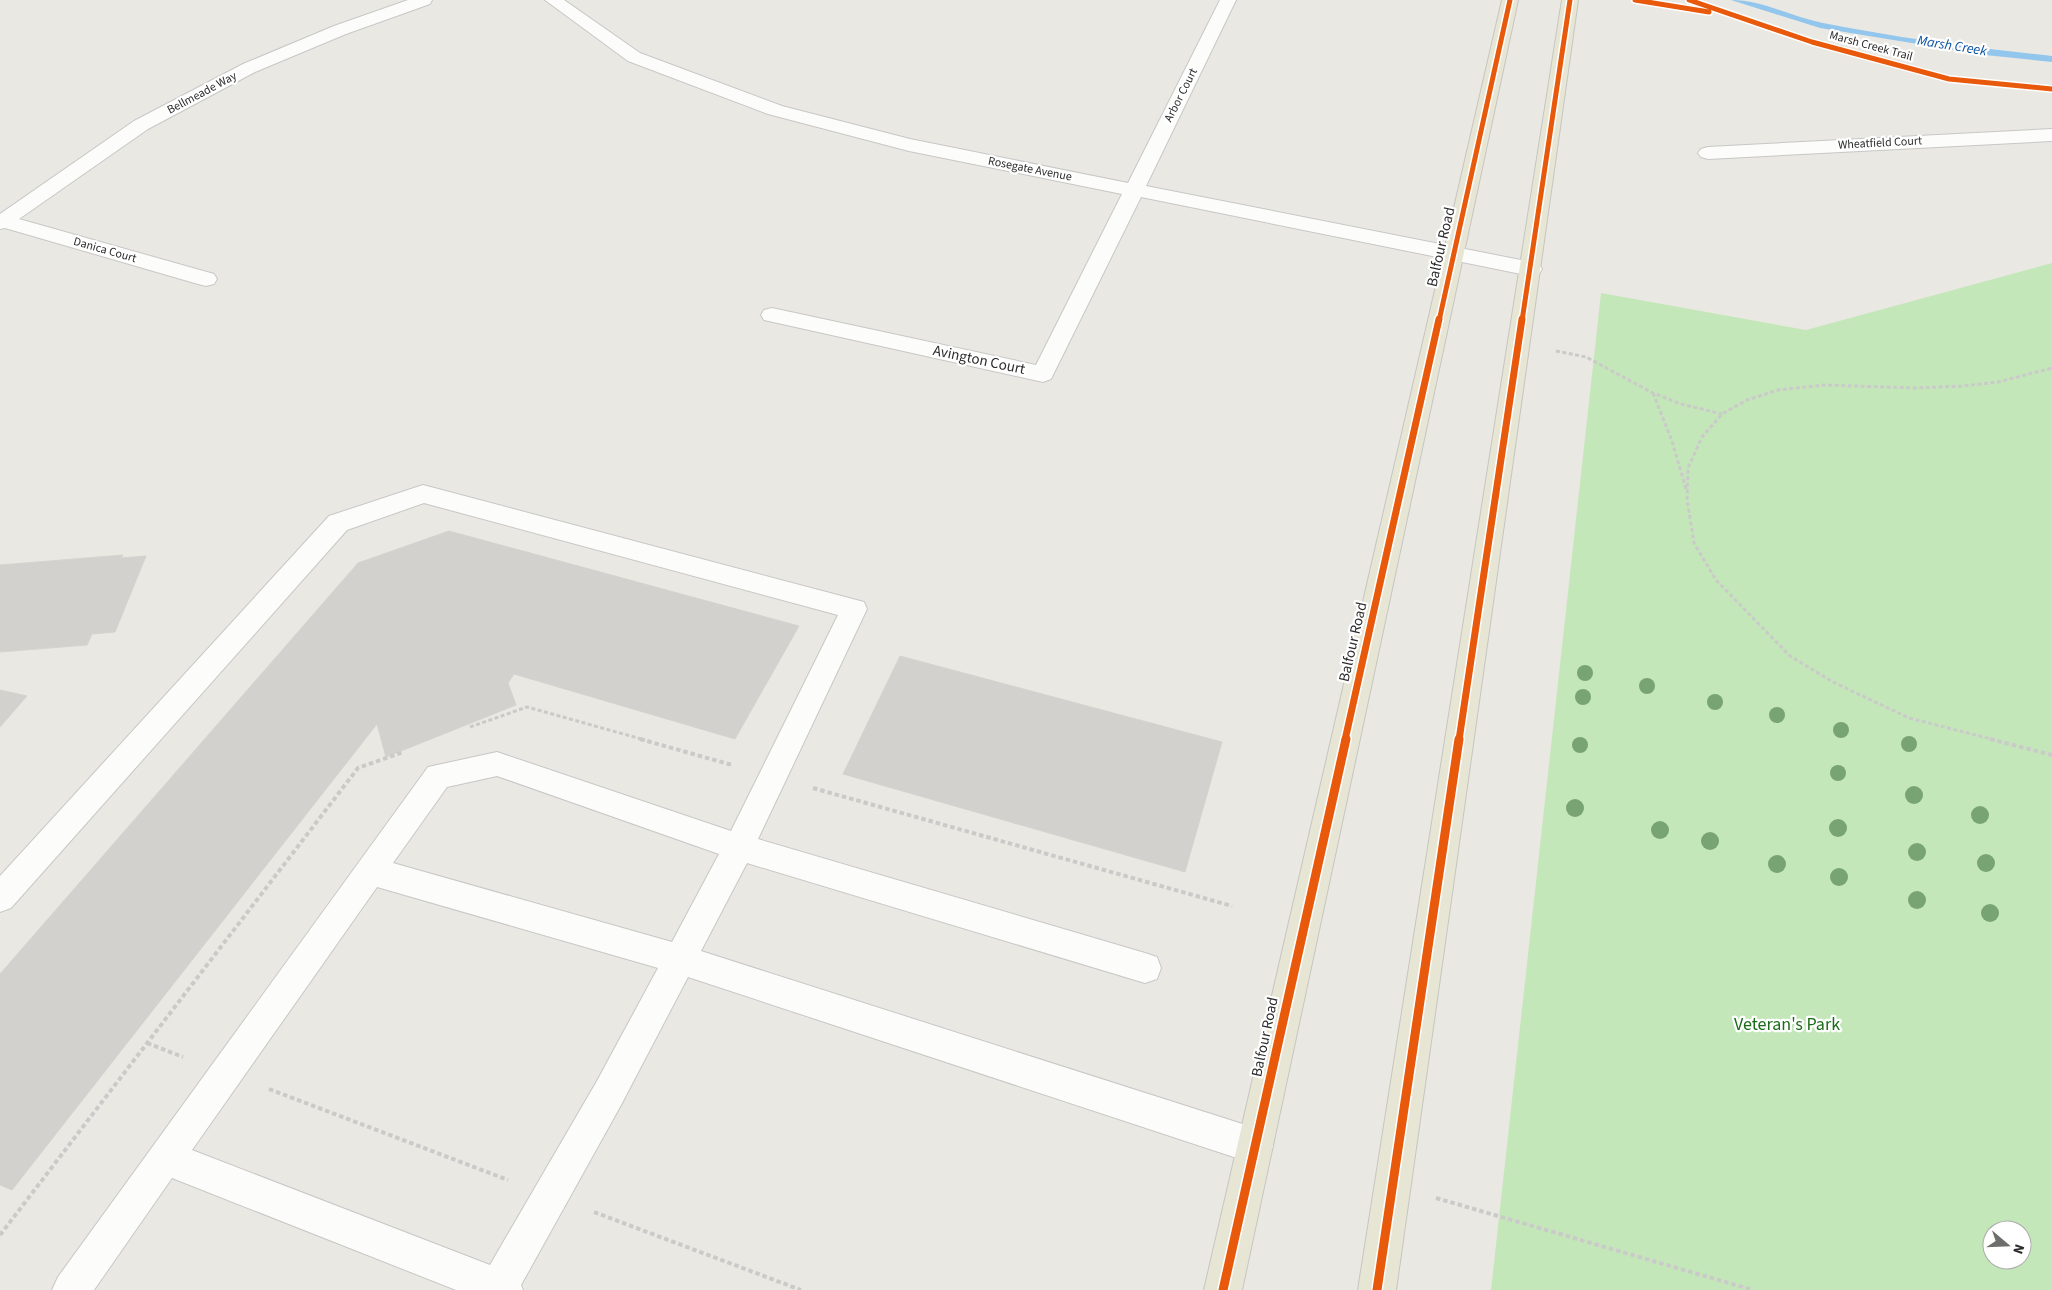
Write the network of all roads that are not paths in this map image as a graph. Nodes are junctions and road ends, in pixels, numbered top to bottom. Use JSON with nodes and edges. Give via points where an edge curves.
{"nodes":[{"id":1,"x":424,"y":0,"type":"edge"},
{"id":2,"x":553,"y":0,"type":"edge"},
{"id":3,"x":1228,"y":0,"type":"edge"},
{"id":4,"x":1510,"y":0,"type":"edge"},
{"id":5,"x":1570,"y":0,"type":"edge"},
{"id":6,"x":2052,"y":135,"type":"edge"},
{"id":7,"x":1708,"y":153,"type":"dead end"},
{"id":8,"x":1134,"y":189,"type":"junction"},
{"id":9,"x":1,"y":222,"type":"edge"},
{"id":10,"x":1453,"y":254,"type":"junction"},
{"id":11,"x":1531,"y":269,"type":"junction"},
{"id":12,"x":206,"y":278,"type":"dead end"},
{"id":13,"x":772,"y":315,"type":"dead end"},
{"id":14,"x":739,"y":847,"type":"junction"},
{"id":15,"x":371,"y":871,"type":"junction"},
{"id":16,"x":0,"y":898,"type":"edge"},
{"id":17,"x":678,"y":959,"type":"junction"},
{"id":18,"x":1145,"y":968,"type":"dead end"},
{"id":19,"x":1255,"y":1146,"type":"junction"},
{"id":20,"x":166,"y":1158,"type":"junction"},
{"id":21,"x":501,"y":1289,"type":"edge"},
{"id":22,"x":71,"y":1290,"type":"edge"},
{"id":23,"x":1223,"y":1290,"type":"edge"},
{"id":24,"x":1377,"y":1290,"type":"edge"}],
"edges":[{"from":1,"to":9,"type":"street","name":"Bellmeade Way","via":[[249,68],[141,125]]},
{"from":2,"to":8,"type":"street","name":"Rosegate Avenue","via":[[634,57],[775,110],[909,145]]},
{"from":3,"to":8,"type":"street","name":"Arbor Court"},
{"from":4,"to":10,"type":"main road","name":"Balfour Road"},
{"from":5,"to":11,"type":"main road"},
{"from":6,"to":7,"type":"street","name":"Wheatfield Court"},
{"from":8,"to":10,"type":"street","name":"Rosegate Avenue"},
{"from":8,"to":13,"type":"street","name":"Avington Court","via":[[1043,374]]},
{"from":9,"to":12,"type":"street","name":"Danica Court"},
{"from":10,"to":11,"type":"street","name":"Rosegate Avenue"},
{"from":10,"to":19,"type":"main road","name":"Balfour Road"},
{"from":11,"to":24,"type":"main road"},
{"from":14,"to":15,"type":"street","via":[[497,764],[438,776]]},
{"from":14,"to":16,"type":"street","via":[[854,609],[423,494],[338,523]]},
{"from":14,"to":17,"type":"street"},
{"from":14,"to":18,"type":"street"},
{"from":15,"to":17,"type":"street"},
{"from":15,"to":20,"type":"street"},
{"from":17,"to":19,"type":"street"},
{"from":17,"to":21,"type":"street","via":[[609,1093]]},
{"from":19,"to":23,"type":"main road","name":"Balfour Road"},
{"from":20,"to":21,"type":"street"},
{"from":20,"to":22,"type":"street"}]}
